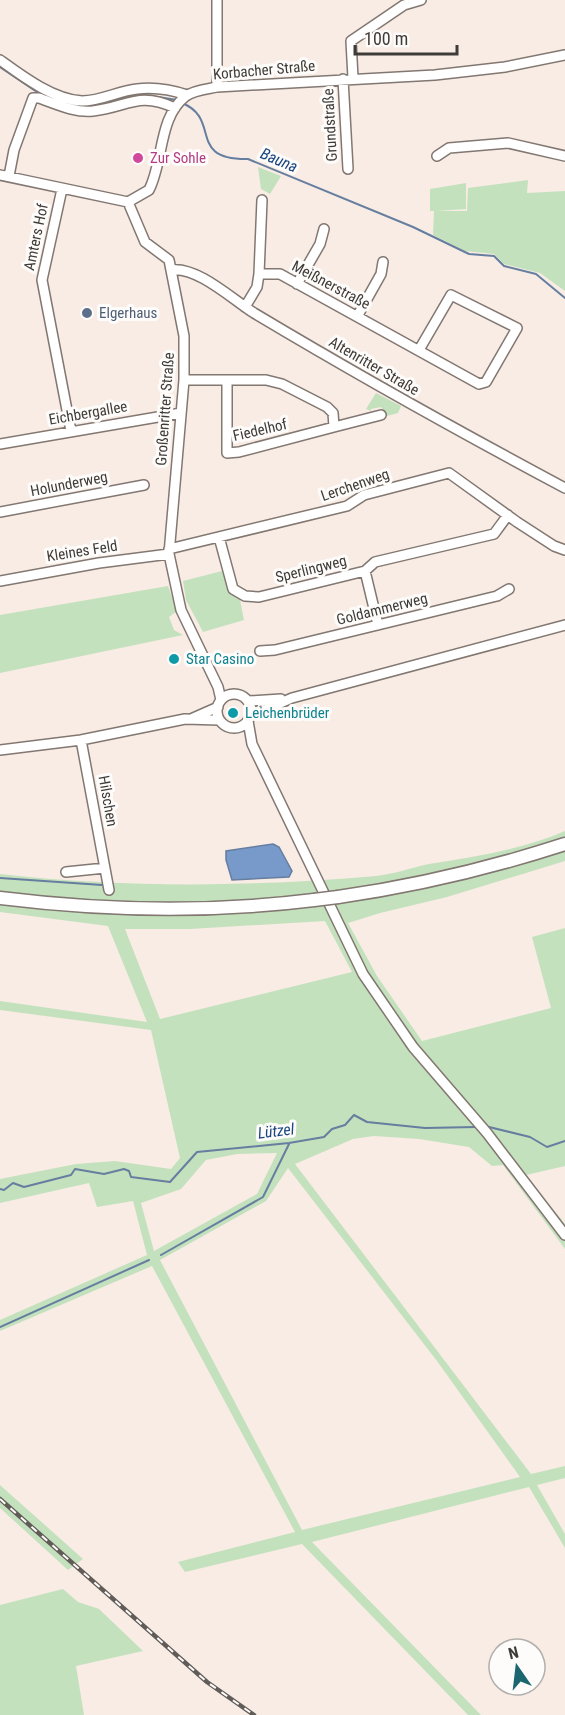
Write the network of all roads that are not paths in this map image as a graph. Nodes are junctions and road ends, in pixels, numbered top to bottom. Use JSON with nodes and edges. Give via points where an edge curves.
{"nodes":[{"id":1,"x":217,"y":0,"type":"edge"},
{"id":2,"x":422,"y":0,"type":"edge"},
{"id":3,"x":565,"y":55,"type":"edge"},
{"id":4,"x":0,"y":60,"type":"edge"},
{"id":5,"x":353,"y":78,"type":"junction"},
{"id":6,"x":342,"y":79,"type":"junction"},
{"id":7,"x":217,"y":87,"type":"junction"},
{"id":8,"x":187,"y":95,"type":"junction"},
{"id":9,"x":175,"y":108,"type":"junction"},
{"id":10,"x":437,"y":156,"type":"dead end"},
{"id":11,"x":565,"y":156,"type":"edge"},
{"id":12,"x":348,"y":169,"type":"dead end"},
{"id":13,"x":4,"y":175,"type":"edge"},
{"id":14,"x":62,"y":189,"type":"junction"},
{"id":15,"x":262,"y":200,"type":"dead end"},
{"id":16,"x":128,"y":202,"type":"junction"},
{"id":17,"x":324,"y":229,"type":"dead end"},
{"id":18,"x":383,"y":262,"type":"dead end"},
{"id":19,"x":170,"y":265,"type":"junction"},
{"id":20,"x":259,"y":274,"type":"junction"},
{"id":21,"x":297,"y":284,"type":"junction"},
{"id":22,"x":245,"y":307,"type":"junction"},
{"id":23,"x":358,"y":315,"type":"junction"},
{"id":24,"x":418,"y":350,"type":"junction"},
{"id":25,"x":184,"y":380,"type":"junction"},
{"id":26,"x":227,"y":381,"type":"junction"},
{"id":27,"x":181,"y":413,"type":"junction"},
{"id":28,"x":381,"y":415,"type":"dead end"},
{"id":29,"x":334,"y":427,"type":"junction"},
{"id":30,"x":71,"y":431,"type":"junction"},
{"id":31,"x":0,"y":444,"type":"edge"},
{"id":32,"x":144,"y":485,"type":"dead end"},
{"id":33,"x":565,"y":488,"type":"edge"},
{"id":34,"x":0,"y":512,"type":"edge"},
{"id":35,"x":508,"y":515,"type":"junction"},
{"id":36,"x":219,"y":537,"type":"junction"},
{"id":37,"x":565,"y":550,"type":"edge"},
{"id":38,"x":169,"y":551,"type":"junction"},
{"id":39,"x":365,"y":571,"type":"junction"},
{"id":40,"x":0,"y":581,"type":"edge"},
{"id":41,"x":509,"y":589,"type":"dead end"},
{"id":42,"x":378,"y":625,"type":"junction"},
{"id":43,"x":565,"y":626,"type":"edge"},
{"id":44,"x":191,"y":630,"type":"junction"},
{"id":45,"x":260,"y":651,"type":"dead end"},
{"id":46,"x":235,"y":694,"type":"junction"},
{"id":47,"x":292,"y":698,"type":"junction"},
{"id":48,"x":249,"y":701,"type":"junction"},
{"id":49,"x":220,"y":703,"type":"junction"},
{"id":50,"x":250,"y":718,"type":"junction"},
{"id":51,"x":191,"y":719,"type":"junction"},
{"id":52,"x":219,"y":720,"type":"junction"},
{"id":53,"x":236,"y":728,"type":"junction"},
{"id":54,"x":81,"y":740,"type":"junction"},
{"id":55,"x":252,"y":744,"type":"junction"},
{"id":56,"x":0,"y":750,"type":"edge"},
{"id":57,"x":565,"y":844,"type":"edge"},
{"id":58,"x":105,"y":868,"type":"junction"},
{"id":59,"x":66,"y":872,"type":"dead end"},
{"id":60,"x":109,"y":890,"type":"dead end"},
{"id":61,"x":0,"y":898,"type":"edge"},
{"id":62,"x":565,"y":1235,"type":"edge"}],
"edges":[{"from":1,"to":7,"type":"street"},
{"from":2,"to":5,"type":"street","via":[[404,6],[351,40]]},
{"from":3,"to":5,"type":"street","name":"Korbacher Straße","via":[[505,67]]},
{"from":4,"to":8,"type":"street","via":[[33,82],[82,101],[137,89]]},
{"from":5,"to":6,"type":"street","name":"Korbacher Straße"},
{"from":6,"to":7,"type":"street","name":"Korbacher Straße"},
{"from":6,"to":12,"type":"street","name":"Grundstraße"},
{"from":7,"to":8,"type":"street","name":"Korbacher Straße"},
{"from":8,"to":9,"type":"street"},
{"from":9,"to":13,"type":"street","via":[[164,102],[139,99],[93,111],[33,98]]},
{"from":9,"to":16,"type":"street","via":[[151,185],[143,195]]},
{"from":10,"to":11,"type":"street","via":[[449,148],[508,143]]},
{"from":13,"to":14,"type":"street"},
{"from":14,"to":16,"type":"street"},
{"from":14,"to":30,"type":"street","name":"Amters Hof","via":[[42,270],[43,293]]},
{"from":15,"to":20,"type":"street"},
{"from":16,"to":19,"type":"street","via":[[145,242]]},
{"from":17,"to":21,"type":"street","via":[[320,244]]},
{"from":18,"to":23,"type":"street","via":[[381,274]]},
{"from":19,"to":22,"type":"street","name":"Altenritter Straße","via":[[189,270]]},
{"from":19,"to":25,"type":"street","name":"Großenritter Straße","via":[[184,336]]},
{"from":20,"to":21,"type":"street","name":"Meißnerstraße","via":[[280,274]]},
{"from":20,"to":22,"type":"street","via":[[257,287]]},
{"from":21,"to":23,"type":"street","name":"Meißnerstraße"},
{"from":22,"to":33,"type":"street","name":"Altenritter Straße","via":[[402,400]]},
{"from":23,"to":24,"type":"street","name":"Meißnerstraße"},
{"from":24,"to":24,"type":"street","name":"Meißnerstraße","via":[[479,384],[486,382],[517,328],[451,295]]},
{"from":25,"to":26,"type":"street"},
{"from":25,"to":27,"type":"street","name":"Großenritter Straße"},
{"from":26,"to":29,"type":"street","via":[[267,380],[282,384],[327,407],[333,413]]},
{"from":26,"to":29,"type":"street","name":"Fiedelhof","via":[[227,453]]},
{"from":27,"to":30,"type":"street","name":"Eichbergallee"},
{"from":27,"to":38,"type":"street","name":"Großenritter Straße"},
{"from":28,"to":29,"type":"street","name":"Fiedelhof"},
{"from":30,"to":31,"type":"street","name":"Eichbergallee"},
{"from":32,"to":34,"type":"street","name":"Holunderweg"},
{"from":35,"to":36,"type":"street","name":"Lerchenweg","via":[[449,473],[364,495],[347,506]]},
{"from":35,"to":37,"type":"street","name":"Lerchenweg"},
{"from":35,"to":39,"type":"street","name":"Sperlingweg","via":[[494,534],[375,562]]},
{"from":36,"to":38,"type":"street","name":"Lerchenweg"},
{"from":36,"to":39,"type":"street","name":"Sperlingweg","via":[[233,589],[245,596],[259,597]]},
{"from":38,"to":40,"type":"street","name":"Kleines Feld"},
{"from":38,"to":44,"type":"street","name":"Großenritter Straße","via":[[181,610]]},
{"from":39,"to":42,"type":"street"},
{"from":41,"to":42,"type":"street","name":"Goldammerweg","via":[[496,596]]},
{"from":42,"to":45,"type":"street","name":"Goldammerweg"},
{"from":43,"to":47,"type":"street"},
{"from":44,"to":46,"type":"street","name":"Großenritter Straße","via":[[225,686]]},
{"from":44,"to":49,"type":"street","name":"Großenritter Straße"},
{"from":46,"to":48,"type":"street"},
{"from":46,"to":49,"type":"street"},
{"from":47,"to":48,"type":"street"},
{"from":47,"to":50,"type":"street"},
{"from":48,"to":50,"type":"street"},
{"from":49,"to":51,"type":"street"},
{"from":49,"to":52,"type":"street"},
{"from":50,"to":53,"type":"street"},
{"from":50,"to":55,"type":"street"},
{"from":51,"to":52,"type":"street"},
{"from":51,"to":54,"type":"street"},
{"from":52,"to":53,"type":"street"},
{"from":53,"to":55,"type":"street"},
{"from":54,"to":56,"type":"street"},
{"from":54,"to":58,"type":"street","name":"Hilschen"},
{"from":55,"to":62,"type":"street","via":[[363,974],[414,1047],[487,1133]]},
{"from":57,"to":61,"type":"main road","bridge":true,"via":[[490,867],[314,900],[190,909],[126,909]]},
{"from":58,"to":59,"type":"street"},
{"from":58,"to":60,"type":"street","name":"Hilschen"}]}
